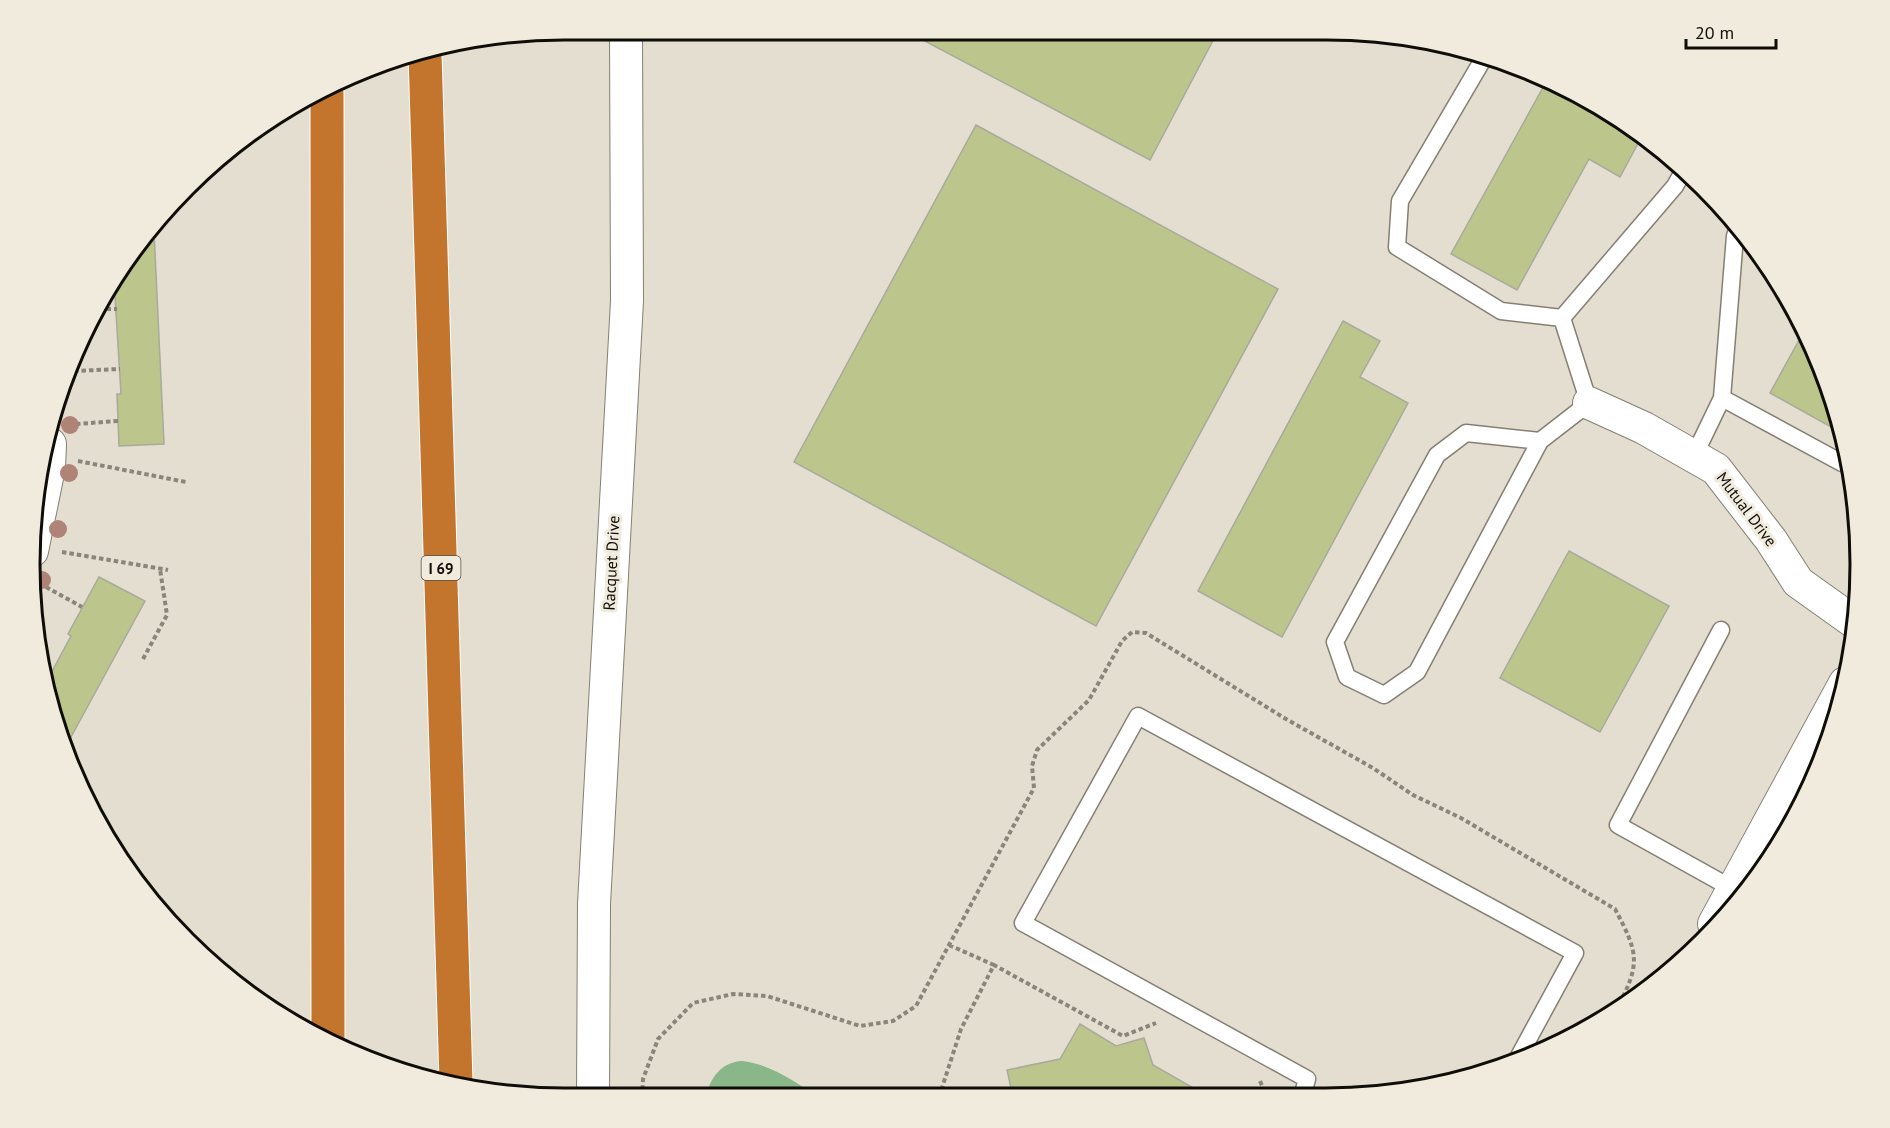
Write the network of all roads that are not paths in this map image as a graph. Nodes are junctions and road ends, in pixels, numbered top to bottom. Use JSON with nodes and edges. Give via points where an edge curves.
{"nodes":[{"id":1,"x":626,"y":40,"type":"edge"},
{"id":2,"x":424,"y":59,"type":"edge"},
{"id":3,"x":1480,"y":64,"type":"edge"},
{"id":4,"x":327,"y":97,"type":"edge"},
{"id":5,"x":1679,"y":178,"type":"edge"},
{"id":6,"x":1735,"y":237,"type":"edge"},
{"id":7,"x":1562,"y":318,"type":"junction"},
{"id":8,"x":1722,"y":398,"type":"junction"},
{"id":9,"x":1589,"y":403,"type":"junction"},
{"id":10,"x":1540,"y":441,"type":"junction"},
{"id":11,"x":62,"y":452,"type":"edge"},
{"id":12,"x":1694,"y":456,"type":"junction"},
{"id":13,"x":1839,"y":461,"type":"edge"},
{"id":14,"x":50,"y":467,"type":"edge"},
{"id":15,"x":49,"y":475,"type":"edge"},
{"id":16,"x":45,"y":551,"type":"edge"},
{"id":17,"x":1846,"y":617,"type":"edge"},
{"id":18,"x":1721,"y":630,"type":"dead end"},
{"id":19,"x":1827,"y":717,"type":"edge"},
{"id":20,"x":1733,"y":889,"type":"junction"},
{"id":21,"x":1727,"y":901,"type":"edge"},
{"id":22,"x":328,"y":1032,"type":"edge"},
{"id":23,"x":1523,"y":1049,"type":"edge"},
{"id":24,"x":456,"y":1076,"type":"edge"},
{"id":25,"x":592,"y":1088,"type":"edge"},
{"id":26,"x":1304,"y":1088,"type":"edge"}],
"edges":[{"from":1,"to":25,"type":"street","name":"Racquet Drive","via":[[627,301],[594,893]]},
{"from":2,"to":24,"type":"highway","number":"I 69"},
{"from":3,"to":7,"type":"lane","via":[[1400,201],[1397,247],[1501,311]]},
{"from":4,"to":22,"type":"highway"},
{"from":5,"to":7,"type":"lane"},
{"from":6,"to":8,"type":"lane"},
{"from":7,"to":9,"type":"lane"},
{"from":8,"to":12,"type":"lane"},
{"from":8,"to":13,"type":"lane"},
{"from":9,"to":10,"type":"lane"},
{"from":9,"to":12,"type":"street","name":"Mutual Drive"},
{"from":10,"to":10,"type":"lane","via":[[1417,672],[1384,696],[1347,677],[1335,642],[1437,455],[1466,433]]},
{"from":11,"to":14,"type":"street"},
{"from":12,"to":17,"type":"street","name":"Mutual Drive","via":[[1716,469],[1798,582]]},
{"from":15,"to":16,"type":"street"},
{"from":18,"to":20,"type":"lane","via":[[1618,825]]},
{"from":19,"to":20,"type":"street"},
{"from":20,"to":21,"type":"street"},
{"from":23,"to":26,"type":"lane","via":[[1575,953],[1138,716],[1023,923],[1307,1079]]}]}
